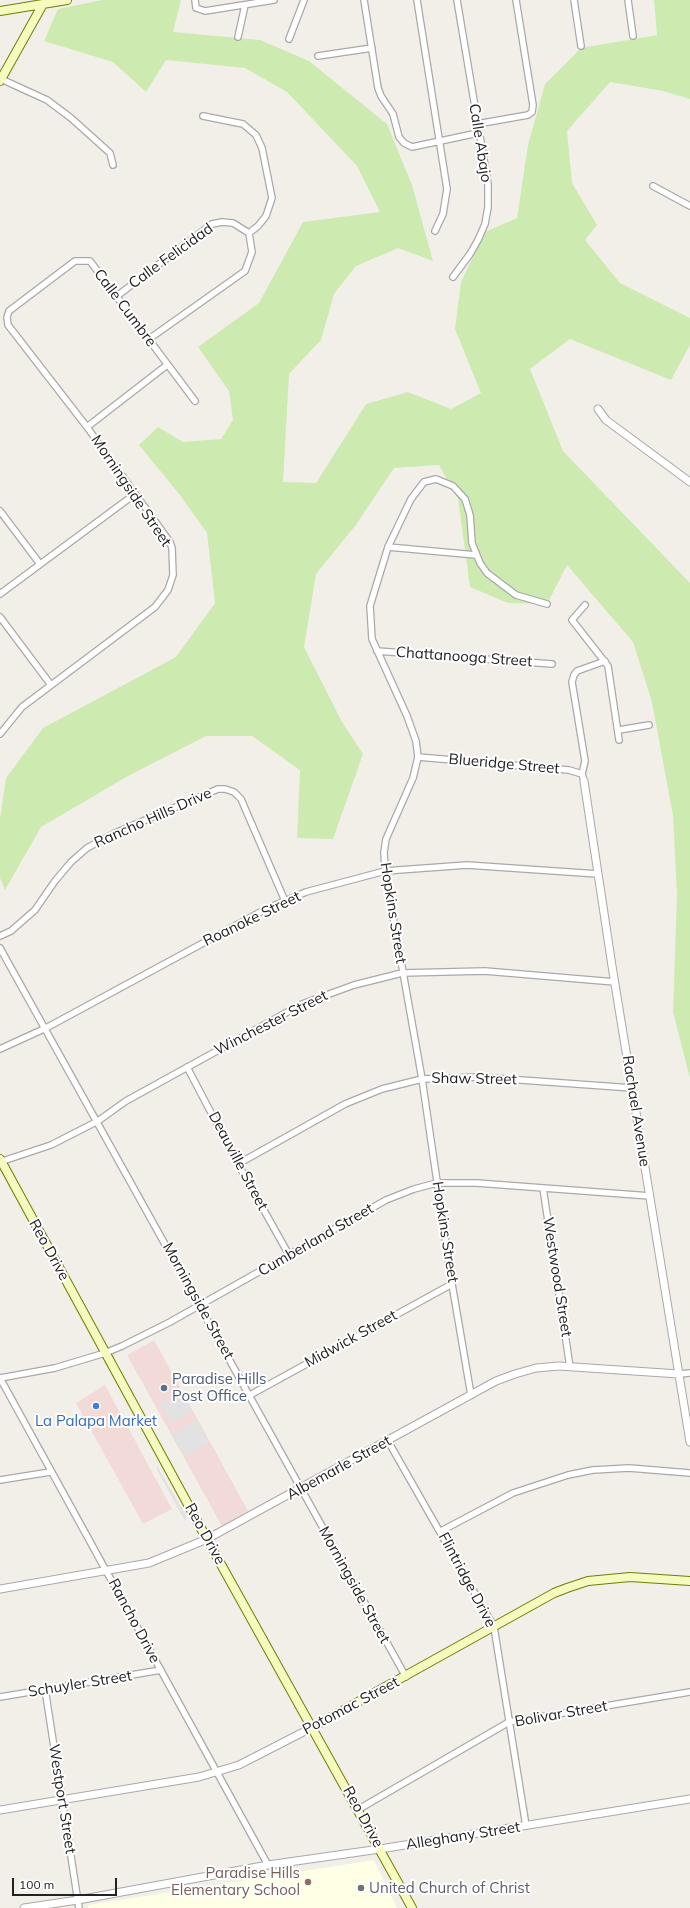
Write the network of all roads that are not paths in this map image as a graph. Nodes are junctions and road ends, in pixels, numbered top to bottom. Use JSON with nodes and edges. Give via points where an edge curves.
{"nodes":[{"id":1,"x":67,"y":0,"type":"edge"},
{"id":2,"x":195,"y":0,"type":"edge"},
{"id":3,"x":274,"y":0,"type":"edge"},
{"id":4,"x":304,"y":0,"type":"edge"},
{"id":5,"x":364,"y":0,"type":"edge"},
{"id":6,"x":417,"y":0,"type":"edge"},
{"id":7,"x":457,"y":0,"type":"edge"},
{"id":8,"x":516,"y":0,"type":"edge"},
{"id":9,"x":574,"y":0,"type":"edge"},
{"id":10,"x":628,"y":0,"type":"edge"},
{"id":11,"x":43,"y":4,"type":"junction"},
{"id":12,"x":245,"y":5,"type":"junction"},
{"id":13,"x":0,"y":11,"type":"edge"},
{"id":14,"x":633,"y":36,"type":"dead end"},
{"id":15,"x":238,"y":37,"type":"dead end"},
{"id":16,"x":289,"y":40,"type":"dead end"},
{"id":17,"x":581,"y":46,"type":"dead end"},
{"id":18,"x":372,"y":48,"type":"junction"},
{"id":19,"x":318,"y":56,"type":"dead end"},
{"id":20,"x":1,"y":80,"type":"edge"},
{"id":21,"x":203,"y":116,"type":"dead end"},
{"id":22,"x":477,"y":124,"type":"junction"},
{"id":23,"x":478,"y":133,"type":"junction"},
{"id":24,"x":440,"y":142,"type":"junction"},
{"id":25,"x":113,"y":165,"type":"dead end"},
{"id":26,"x":653,"y":186,"type":"dead end"},
{"id":27,"x":690,"y":206,"type":"edge"},
{"id":28,"x":435,"y":231,"type":"dead end"},
{"id":29,"x":249,"y":233,"type":"junction"},
{"id":30,"x":453,"y":277,"type":"dead end"},
{"id":31,"x":42,"y":286,"type":"joint"},
{"id":32,"x":117,"y":296,"type":"junction"},
{"id":33,"x":149,"y":339,"type":"junction"},
{"id":34,"x":167,"y":365,"type":"junction"},
{"id":35,"x":195,"y":401,"type":"dead end"},
{"id":36,"x":598,"y":409,"type":"dead end"},
{"id":37,"x":87,"y":427,"type":"junction"},
{"id":38,"x":690,"y":482,"type":"edge"},
{"id":39,"x":135,"y":494,"type":"junction"},
{"id":40,"x":0,"y":511,"type":"edge"},
{"id":41,"x":388,"y":547,"type":"junction"},
{"id":42,"x":476,"y":555,"type":"junction"},
{"id":43,"x":40,"y":564,"type":"junction"},
{"id":44,"x":0,"y":594,"type":"edge"},
{"id":45,"x":547,"y":604,"type":"dead end"},
{"id":46,"x":585,"y":605,"type":"dead end"},
{"id":47,"x":0,"y":617,"type":"edge"},
{"id":48,"x":377,"y":651,"type":"junction"},
{"id":49,"x":605,"y":661,"type":"junction"},
{"id":50,"x":552,"y":664,"type":"dead end"},
{"id":51,"x":51,"y":685,"type":"junction"},
{"id":52,"x":649,"y":725,"type":"dead end"},
{"id":53,"x":619,"y":730,"type":"junction"},
{"id":54,"x":0,"y":734,"type":"edge"},
{"id":55,"x":619,"y":740,"type":"dead end"},
{"id":56,"x":418,"y":757,"type":"junction"},
{"id":57,"x":583,"y":777,"type":"junction"},
{"id":58,"x":385,"y":871,"type":"junction"},
{"id":59,"x":598,"y":874,"type":"junction"},
{"id":60,"x":285,"y":901,"type":"junction"},
{"id":61,"x":0,"y":936,"type":"edge"},
{"id":62,"x":0,"y":948,"type":"edge"},
{"id":63,"x":402,"y":973,"type":"junction"},
{"id":64,"x":615,"y":982,"type":"junction"},
{"id":65,"x":46,"y":1028,"type":"junction"},
{"id":66,"x":0,"y":1050,"type":"edge"},
{"id":67,"x":187,"y":1066,"type":"junction"},
{"id":68,"x":422,"y":1079,"type":"junction"},
{"id":69,"x":632,"y":1088,"type":"junction"},
{"id":70,"x":98,"y":1121,"type":"junction"},
{"id":71,"x":1,"y":1161,"type":"edge"},
{"id":72,"x":238,"y":1164,"type":"junction"},
{"id":73,"x":437,"y":1183,"type":"junction"},
{"id":74,"x":543,"y":1188,"type":"junction"},
{"id":75,"x":650,"y":1196,"type":"junction"},
{"id":76,"x":290,"y":1255,"type":"junction"},
{"id":77,"x":452,"y":1284,"type":"junction"},
{"id":78,"x":200,"y":1306,"type":"junction"},
{"id":79,"x":105,"y":1353,"type":"junction"},
{"id":80,"x":570,"y":1367,"type":"junction"},
{"id":81,"x":690,"y":1373,"type":"edge"},
{"id":82,"x":679,"y":1374,"type":"junction"},
{"id":83,"x":0,"y":1378,"type":"edge"},
{"id":84,"x":250,"y":1395,"type":"junction"},
{"id":85,"x":471,"y":1395,"type":"junction"},
{"id":86,"x":388,"y":1441,"type":"junction"},
{"id":87,"x":690,"y":1442,"type":"edge"},
{"id":88,"x":50,"y":1472,"type":"junction"},
{"id":89,"x":690,"y":1473,"type":"edge"},
{"id":90,"x":0,"y":1480,"type":"edge"},
{"id":91,"x":300,"y":1489,"type":"junction"},
{"id":92,"x":441,"y":1531,"type":"junction"},
{"id":93,"x":207,"y":1539,"type":"junction"},
{"id":94,"x":107,"y":1572,"type":"junction"},
{"id":95,"x":690,"y":1581,"type":"edge"},
{"id":96,"x":0,"y":1589,"type":"edge"},
{"id":97,"x":494,"y":1627,"type":"junction"},
{"id":98,"x":161,"y":1670,"type":"junction"},
{"id":99,"x":406,"y":1677,"type":"junction"},
{"id":100,"x":45,"y":1690,"type":"junction"},
{"id":101,"x":690,"y":1692,"type":"edge"},
{"id":102,"x":0,"y":1697,"type":"edge"},
{"id":103,"x":509,"y":1722,"type":"junction"},
{"id":104,"x":313,"y":1728,"type":"junction"},
{"id":105,"x":217,"y":1772,"type":"junction"},
{"id":106,"x":690,"y":1799,"type":"edge"},
{"id":107,"x":63,"y":1800,"type":"junction"},
{"id":108,"x":358,"y":1809,"type":"junction"},
{"id":109,"x":0,"y":1810,"type":"edge"},
{"id":110,"x":526,"y":1826,"type":"junction"},
{"id":111,"x":380,"y":1849,"type":"junction"},
{"id":112,"x":268,"y":1865,"type":"junction"},
{"id":113,"x":78,"y":1900,"type":"junction"},
{"id":114,"x":24,"y":1908,"type":"edge"},
{"id":115,"x":80,"y":1908,"type":"edge"},
{"id":116,"x":412,"y":1908,"type":"edge"}],
"edges":[{"from":1,"to":11,"type":"main road"},
{"from":2,"to":12,"type":"street","via":[[196,8],[205,11]]},
{"from":3,"to":12,"type":"street"},
{"from":4,"to":16,"type":"street"},
{"from":5,"to":18,"type":"street"},
{"from":6,"to":24,"type":"street"},
{"from":7,"to":22,"type":"street","name":"Calle Abajo"},
{"from":8,"to":22,"type":"street","via":[[532,112],[528,115]]},
{"from":9,"to":17,"type":"street"},
{"from":10,"to":14,"type":"street"},
{"from":11,"to":13,"type":"main road"},
{"from":11,"to":20,"type":"main road"},
{"from":12,"to":15,"type":"street"},
{"from":18,"to":19,"type":"street"},
{"from":18,"to":24,"type":"street","via":[[378,88],[393,114],[399,137],[412,147]]},
{"from":20,"to":25,"type":"street","via":[[47,100],[71,118],[110,153]]},
{"from":21,"to":29,"type":"street","via":[[243,124],[256,135],[262,148],[272,198],[266,216]]},
{"from":22,"to":23,"type":"street","name":"Calle Abajo"},
{"from":23,"to":24,"type":"street","via":[[447,138]]},
{"from":23,"to":30,"type":"street","name":"Calle Abajo","via":[[488,184],[488,207],[478,240]]},
{"from":24,"to":28,"type":"street","via":[[447,190],[443,214]]},
{"from":26,"to":27,"type":"street"},
{"from":29,"to":32,"type":"street","name":"Calle Felicidad","via":[[233,223],[212,224]]},
{"from":29,"to":33,"type":"street","via":[[252,252],[245,271]]},
{"from":31,"to":32,"type":"street","name":"Calle Cumbre","via":[[75,261],[85,260],[90,261]]},
{"from":31,"to":37,"type":"street","name":"Morningside Street","via":[[11,309],[7,314],[7,322]]},
{"from":32,"to":33,"type":"street","name":"Calle Cumbre"},
{"from":33,"to":34,"type":"street","name":"Calle Cumbre"},
{"from":34,"to":35,"type":"street","name":"Calle Cumbre"},
{"from":34,"to":37,"type":"street"},
{"from":36,"to":38,"type":"street","via":[[606,420]]},
{"from":37,"to":39,"type":"street","name":"Morningside Street"},
{"from":39,"to":43,"type":"street"},
{"from":39,"to":51,"type":"street","name":"Morningside Street","via":[[170,542],[173,575],[168,590],[155,607]]},
{"from":40,"to":43,"type":"street"},
{"from":41,"to":42,"type":"street"},
{"from":41,"to":42,"type":"street","name":"Hopkins Street","via":[[411,499],[424,482],[436,479],[453,486],[465,498],[470,509],[472,543]]},
{"from":41,"to":48,"type":"street","name":"Hopkins Street","via":[[370,606],[370,632]]},
{"from":42,"to":45,"type":"street","name":"Hopkins Street","via":[[487,573],[499,584],[516,595]]},
{"from":43,"to":44,"type":"street"},
{"from":46,"to":49,"type":"street","via":[[572,620]]},
{"from":47,"to":51,"type":"street"},
{"from":48,"to":50,"type":"street","name":"Chattanooga Street"},
{"from":48,"to":56,"type":"street","name":"Hopkins Street","via":[[407,716],[416,741]]},
{"from":49,"to":53,"type":"street"},
{"from":49,"to":57,"type":"street","via":[[577,671],[572,682],[585,761]]},
{"from":51,"to":54,"type":"street","name":"Morningside Street","via":[[22,707],[8,721]]},
{"from":52,"to":53,"type":"street"},
{"from":53,"to":55,"type":"street"},
{"from":56,"to":57,"type":"street","name":"Blueridge Street","via":[[569,770]]},
{"from":56,"to":58,"type":"street","name":"Hopkins Street","via":[[413,778],[386,839]]},
{"from":57,"to":59,"type":"street","name":"Rachael Avenue"},
{"from":58,"to":59,"type":"street","name":"Roanoke Street","via":[[467,865]]},
{"from":58,"to":60,"type":"street","name":"Roanoke Street","via":[[306,892]]},
{"from":58,"to":63,"type":"street","name":"Hopkins Street"},
{"from":59,"to":64,"type":"street","name":"Rachael Avenue"},
{"from":60,"to":61,"type":"street","name":"Rancho Hills Drive","via":[[242,803],[234,792],[218,789],[114,833],[87,848],[55,881],[35,910],[11,931]]},
{"from":60,"to":65,"type":"street","name":"Roanoke Street","via":[[258,913]]},
{"from":62,"to":65,"type":"street","name":"Morningside Street"},
{"from":63,"to":64,"type":"street","name":"Winchester Street","via":[[485,971]]},
{"from":63,"to":67,"type":"street","name":"Winchester Street","via":[[354,985],[302,1004]]},
{"from":63,"to":68,"type":"street","name":"Hopkins Street"},
{"from":64,"to":69,"type":"street","name":"Rachael Avenue"},
{"from":65,"to":66,"type":"street","name":"Roanoke Street"},
{"from":65,"to":70,"type":"street","name":"Morningside Street"},
{"from":67,"to":70,"type":"street","name":"Winchester Street","via":[[126,1101]]},
{"from":67,"to":72,"type":"street","name":"Deauville Street"},
{"from":68,"to":69,"type":"street","name":"Shaw Street","via":[[479,1077]]},
{"from":68,"to":72,"type":"street","name":"Shaw Street","via":[[382,1089],[345,1104]]},
{"from":68,"to":73,"type":"street","name":"Hopkins Street"},
{"from":69,"to":75,"type":"street","name":"Rachael Avenue"},
{"from":70,"to":71,"type":"street","name":"Winchester Street","via":[[51,1145]]},
{"from":70,"to":78,"type":"street","name":"Morningside Street"},
{"from":71,"to":79,"type":"main road","name":"Reo Drive"},
{"from":72,"to":76,"type":"street","name":"Deauville Street"},
{"from":73,"to":74,"type":"street","name":"Cumberland Street"},
{"from":73,"to":76,"type":"street","name":"Cumberland Street","via":[[386,1200]]},
{"from":73,"to":77,"type":"street","name":"Hopkins Street"},
{"from":74,"to":75,"type":"street","name":"Cumberland Street"},
{"from":74,"to":80,"type":"street","name":"Westwood Street"},
{"from":75,"to":82,"type":"street","name":"Rachael Avenue"},
{"from":76,"to":78,"type":"street","name":"Cumberland Street"},
{"from":77,"to":84,"type":"street","name":"Midwick Street"},
{"from":77,"to":85,"type":"street","name":"Hopkins Street"},
{"from":78,"to":79,"type":"street","name":"Cumberland Street"},
{"from":78,"to":84,"type":"street","name":"Morningside Street"},
{"from":79,"to":83,"type":"street","name":"Cumberland Street","via":[[55,1368]]},
{"from":79,"to":93,"type":"main road","name":"Reo Drive"},
{"from":80,"to":82,"type":"street","name":"Albemarle Street"},
{"from":80,"to":85,"type":"street","name":"Albemarle Street","via":[[548,1367],[520,1372],[496,1381]]},
{"from":81,"to":82,"type":"street"},
{"from":82,"to":87,"type":"street","name":"Rachael Avenue"},
{"from":83,"to":88,"type":"street","name":"Rancho Drive"},
{"from":84,"to":91,"type":"street","name":"Morningside Street"},
{"from":85,"to":86,"type":"street","name":"Albemarle Street"},
{"from":86,"to":91,"type":"street","name":"Albemarle Street"},
{"from":86,"to":92,"type":"street","name":"Flintridge Drive"},
{"from":88,"to":90,"type":"street"},
{"from":88,"to":94,"type":"street","name":"Rancho Drive"},
{"from":89,"to":92,"type":"street","via":[[629,1468],[593,1470],[568,1475],[514,1493]]},
{"from":91,"to":93,"type":"street","name":"Albemarle Street"},
{"from":91,"to":99,"type":"street","name":"Morningside Street"},
{"from":92,"to":97,"type":"street","name":"Flintridge Drive"},
{"from":93,"to":94,"type":"street","name":"Albemarle Street","via":[[149,1563]]},
{"from":93,"to":104,"type":"main road","name":"Reo Drive"},
{"from":94,"to":96,"type":"street","name":"Albemarle Street"},
{"from":94,"to":98,"type":"street","name":"Rancho Drive"},
{"from":95,"to":97,"type":"main road","name":"Potomac Street","via":[[638,1577],[588,1581],[554,1593]]},
{"from":97,"to":99,"type":"main road","name":"Potomac Street"},
{"from":97,"to":103,"type":"street","name":"Flintridge Drive"},
{"from":98,"to":100,"type":"street","name":"Schuyler Street"},
{"from":98,"to":105,"type":"street","name":"Rancho Drive"},
{"from":99,"to":104,"type":"main road","name":"Potomac Street"},
{"from":100,"to":102,"type":"street","name":"Schuyler Street"},
{"from":100,"to":107,"type":"street","name":"Westport Street"},
{"from":101,"to":103,"type":"street","name":"Bolivar Street"},
{"from":103,"to":108,"type":"street","name":"Bolivar Street"},
{"from":103,"to":110,"type":"street","name":"Flintridge Drive"},
{"from":104,"to":105,"type":"street","name":"Potomac Street","via":[[239,1765]]},
{"from":104,"to":108,"type":"main road","name":"Reo Drive"},
{"from":105,"to":107,"type":"street","name":"Potomac Street","via":[[187,1780]]},
{"from":105,"to":112,"type":"street","name":"Rancho Drive"},
{"from":106,"to":110,"type":"street","name":"Alleghany Street"},
{"from":107,"to":109,"type":"street","name":"Potomac Street"},
{"from":107,"to":113,"type":"street","name":"Westport Street"},
{"from":108,"to":111,"type":"main road","name":"Reo Drive"},
{"from":110,"to":111,"type":"street","name":"Alleghany Street"},
{"from":111,"to":112,"type":"street","name":"Alleghany Street"},
{"from":111,"to":116,"type":"main road","name":"Reo Drive"},
{"from":112,"to":113,"type":"street","name":"Alleghany Street"},
{"from":113,"to":114,"type":"street","name":"Alleghany Street"},
{"from":113,"to":115,"type":"street","name":"Westport Street"}]}
